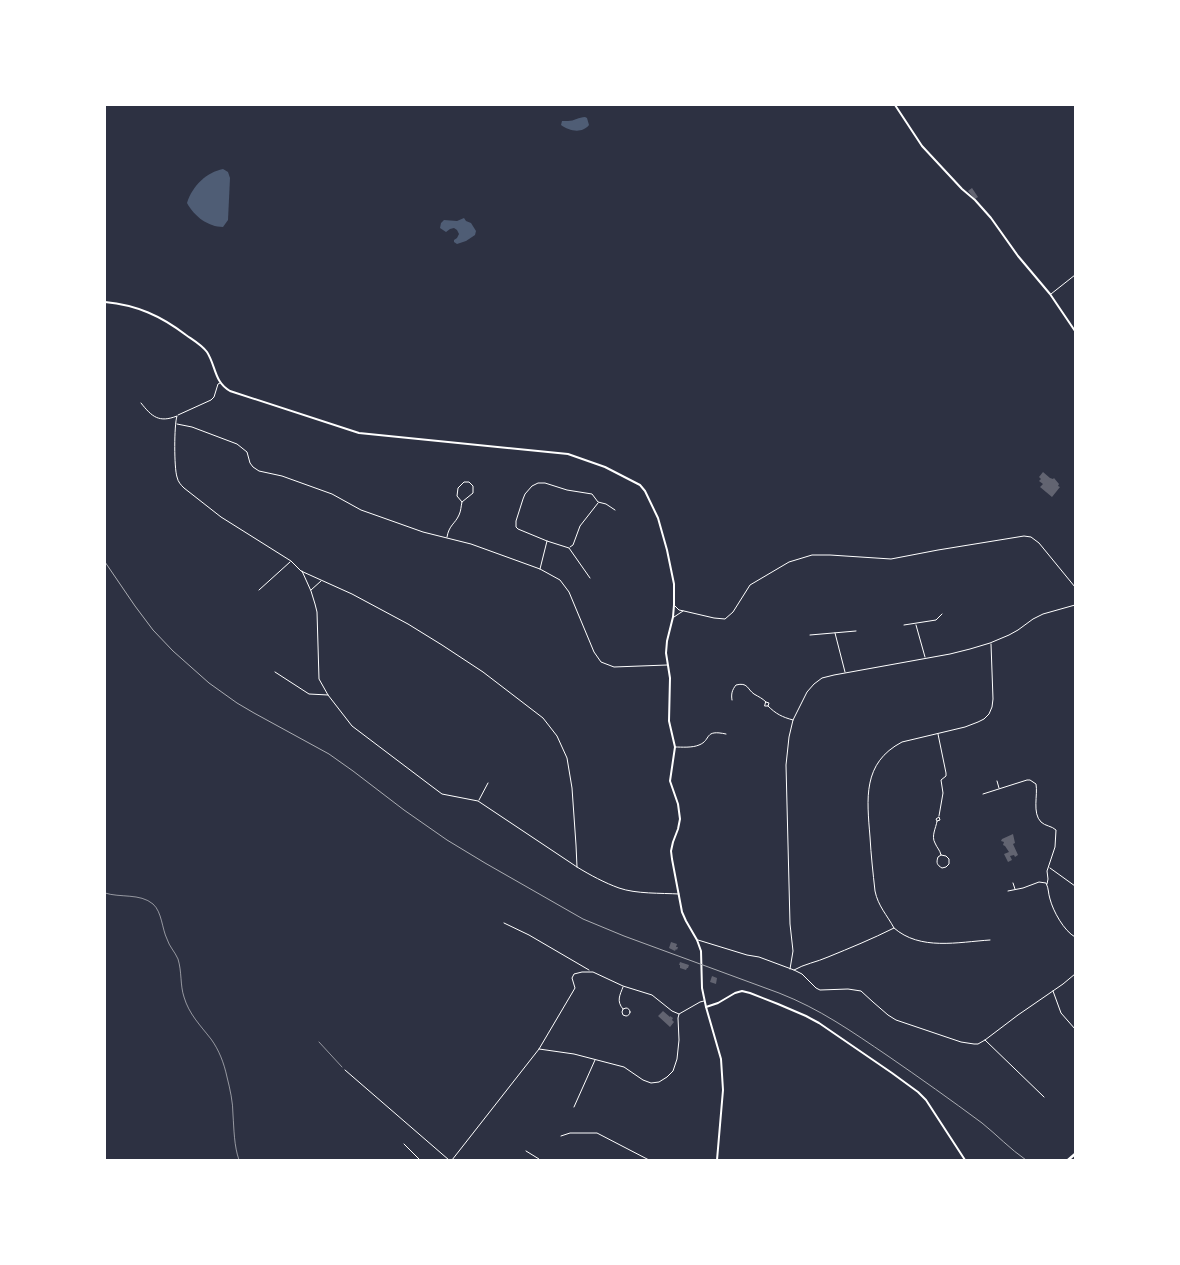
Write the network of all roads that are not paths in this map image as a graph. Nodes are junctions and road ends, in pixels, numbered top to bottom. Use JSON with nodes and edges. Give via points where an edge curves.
{"nodes":[{"id":1,"x":895,"y":105,"type":"edge"},
{"id":2,"x":1075,"y":275,"type":"edge"},
{"id":3,"x":1050,"y":294,"type":"junction"},
{"id":4,"x":105,"y":302,"type":"edge"},
{"id":5,"x":1075,"y":331,"type":"edge"},
{"id":6,"x":220,"y":383,"type":"junction"},
{"id":7,"x":141,"y":403,"type":"dead end"},
{"id":8,"x":177,"y":416,"type":"junction"},
{"id":9,"x":175,"y":423,"type":"junction"},
{"id":10,"x":462,"y":502,"type":"junction"},
{"id":11,"x":598,"y":502,"type":"junction"},
{"id":12,"x":615,"y":510,"type":"dead end"},
{"id":13,"x":447,"y":537,"type":"junction"},
{"id":14,"x":547,"y":542,"type":"junction"},
{"id":15,"x":569,"y":548,"type":"junction"},
{"id":16,"x":291,"y":561,"type":"junction"},
{"id":17,"x":540,"y":569,"type":"junction"},
{"id":18,"x":301,"y":571,"type":"junction"},
{"id":19,"x":590,"y":578,"type":"dead end"},
{"id":20,"x":321,"y":580,"type":"junction"},
{"id":21,"x":1075,"y":588,"type":"edge"},
{"id":22,"x":259,"y":590,"type":"dead end"},
{"id":23,"x":311,"y":591,"type":"junction"},
{"id":24,"x":674,"y":605,"type":"junction"},
{"id":25,"x":1075,"y":605,"type":"edge"},
{"id":26,"x":684,"y":611,"type":"junction"},
{"id":27,"x":942,"y":614,"type":"dead end"},
{"id":28,"x":673,"y":617,"type":"junction"},
{"id":29,"x":915,"y":624,"type":"junction"},
{"id":30,"x":904,"y":625,"type":"dead end"},
{"id":31,"x":856,"y":631,"type":"dead end"},
{"id":32,"x":835,"y":633,"type":"junction"},
{"id":33,"x":810,"y":635,"type":"dead end"},
{"id":34,"x":990,"y":643,"type":"junction"},
{"id":35,"x":925,"y":658,"type":"junction"},
{"id":36,"x":668,"y":666,"type":"junction"},
{"id":37,"x":275,"y":672,"type":"dead end"},
{"id":38,"x":846,"y":673,"type":"junction"},
{"id":39,"x":328,"y":695,"type":"junction"},
{"id":40,"x":732,"y":700,"type":"dead end"},
{"id":41,"x":793,"y":720,"type":"junction"},
{"id":42,"x":938,"y":733,"type":"junction"},
{"id":43,"x":726,"y":734,"type":"dead end"},
{"id":44,"x":675,"y":747,"type":"junction"},
{"id":45,"x":996,"y":781,"type":"dead end"},
{"id":46,"x":488,"y":783,"type":"dead end"},
{"id":47,"x":999,"y":789,"type":"junction"},
{"id":48,"x":983,"y":794,"type":"dead end"},
{"id":49,"x":478,"y":801,"type":"junction"},
{"id":50,"x":941,"y":855,"type":"junction"},
{"id":51,"x":577,"y":867,"type":"junction"},
{"id":52,"x":1049,"y":868,"type":"junction"},
{"id":53,"x":1013,"y":883,"type":"dead end"},
{"id":54,"x":1047,"y":884,"type":"junction"},
{"id":55,"x":1075,"y":886,"type":"edge"},
{"id":56,"x":1015,"y":890,"type":"junction"},
{"id":57,"x":1008,"y":892,"type":"dead end"},
{"id":58,"x":679,"y":894,"type":"junction"},
{"id":59,"x":504,"y":924,"type":"dead end"},
{"id":60,"x":894,"y":928,"type":"junction"},
{"id":61,"x":1075,"y":937,"type":"edge"},
{"id":62,"x":697,"y":940,"type":"junction"},
{"id":63,"x":990,"y":940,"type":"dead end"},
{"id":64,"x":790,"y":969,"type":"junction"},
{"id":65,"x":794,"y":970,"type":"junction"},
{"id":66,"x":589,"y":971,"type":"junction"},
{"id":67,"x":1075,"y":974,"type":"edge"},
{"id":68,"x":623,"y":986,"type":"junction"},
{"id":69,"x":1053,"y":991,"type":"junction"},
{"id":70,"x":704,"y":1000,"type":"junction"},
{"id":71,"x":706,"y":1006,"type":"junction"},
{"id":72,"x":622,"y":1009,"type":"dead end"},
{"id":73,"x":679,"y":1014,"type":"junction"},
{"id":74,"x":1075,"y":1029,"type":"edge"},
{"id":75,"x":985,"y":1040,"type":"junction"},
{"id":76,"x":539,"y":1049,"type":"junction"},
{"id":77,"x":595,"y":1060,"type":"junction"},
{"id":78,"x":345,"y":1070,"type":"road end"},
{"id":79,"x":1044,"y":1097,"type":"dead end"},
{"id":80,"x":574,"y":1107,"type":"dead end"},
{"id":81,"x":561,"y":1136,"type":"dead end"},
{"id":82,"x":404,"y":1144,"type":"dead end"},
{"id":83,"x":526,"y":1151,"type":"dead end"},
{"id":84,"x":1075,"y":1154,"type":"edge"},
{"id":85,"x":420,"y":1160,"type":"edge"},
{"id":86,"x":449,"y":1160,"type":"edge"},
{"id":87,"x":452,"y":1160,"type":"edge"},
{"id":88,"x":538,"y":1160,"type":"edge"},
{"id":89,"x":649,"y":1160,"type":"edge"},
{"id":90,"x":717,"y":1160,"type":"edge"},
{"id":91,"x":965,"y":1160,"type":"edge"},
{"id":92,"x":1068,"y":1160,"type":"edge"}],
"edges":[{"from":1,"to":3,"type":"main road","via":[[922,146],[986,212]]},
{"from":2,"to":3,"type":"street"},
{"from":3,"to":5,"type":"main road"},
{"from":4,"to":6,"type":"main road","via":[[150,313],[170,324],[204,350]]},
{"from":6,"to":8,"type":"street","via":[[212,400]]},
{"from":6,"to":24,"type":"main road","via":[[230,391],[359,433],[576,456],[605,467],[640,485],[651,503],[672,572]]},
{"from":7,"to":8,"type":"street","via":[[158,418]]},
{"from":8,"to":9,"type":"street"},
{"from":9,"to":13,"type":"street","via":[[237,444],[247,452],[253,467],[259,470],[332,494],[361,510]]},
{"from":9,"to":16,"type":"street","via":[[176,472],[180,484],[221,518]]},
{"from":10,"to":10,"type":"street","via":[[473,493],[469,482],[458,488],[457,496]]},
{"from":10,"to":13,"type":"street"},
{"from":11,"to":12,"type":"street"},
{"from":11,"to":14,"type":"street","via":[[594,496],[545,483],[532,486],[523,499],[516,527]]},
{"from":11,"to":15,"type":"street"},
{"from":13,"to":17,"type":"street"},
{"from":14,"to":15,"type":"street"},
{"from":14,"to":17,"type":"street"},
{"from":15,"to":19,"type":"street"},
{"from":16,"to":18,"type":"street"},
{"from":16,"to":22,"type":"street"},
{"from":17,"to":36,"type":"street","via":[[556,577],[567,588],[594,652],[602,662],[614,667]]},
{"from":18,"to":20,"type":"street"},
{"from":18,"to":23,"type":"street"},
{"from":20,"to":23,"type":"street"},
{"from":20,"to":51,"type":"street","via":[[430,637],[544,718],[567,758]]},
{"from":21,"to":26,"type":"street","via":[[1039,543],[1030,536],[1024,536],[891,559],[812,555],[789,562],[750,585],[734,612],[725,618]]},
{"from":23,"to":39,"type":"street","via":[[317,612],[319,678]]},
{"from":24,"to":26,"type":"street"},
{"from":24,"to":28,"type":"main road"},
{"from":25,"to":34,"type":"street","via":[[1033,618],[1018,630]]},
{"from":26,"to":28,"type":"street"},
{"from":27,"to":29,"type":"street","via":[[936,620]]},
{"from":28,"to":36,"type":"main road","via":[[666,647]]},
{"from":29,"to":30,"type":"street"},
{"from":29,"to":35,"type":"street"},
{"from":31,"to":32,"type":"street"},
{"from":32,"to":33,"type":"street"},
{"from":32,"to":38,"type":"street"},
{"from":34,"to":35,"type":"street"},
{"from":34,"to":42,"type":"street","via":[[993,699],[989,714],[971,725]]},
{"from":35,"to":38,"type":"street"},
{"from":36,"to":44,"type":"main road","via":[[669,721]]},
{"from":37,"to":39,"type":"street","via":[[309,694]]},
{"from":38,"to":41,"type":"street","via":[[822,678],[814,684],[806,692]]},
{"from":39,"to":49,"type":"street","via":[[352,726],[442,794]]},
{"from":40,"to":41,"type":"street","via":[[733,690],[741,684],[769,703],[774,713]]},
{"from":41,"to":64,"type":"street","via":[[786,766],[793,951]]},
{"from":42,"to":50,"type":"street","via":[[946,776],[941,780],[943,793],[933,838]]},
{"from":42,"to":60,"type":"street","via":[[896,745],[874,770],[867,795],[875,891]]},
{"from":43,"to":44,"type":"street","via":[[714,732],[698,746]]},
{"from":44,"to":58,"type":"main road","via":[[670,781],[680,819],[671,852]]},
{"from":45,"to":47,"type":"street"},
{"from":46,"to":49,"type":"street"},
{"from":47,"to":48,"type":"street"},
{"from":47,"to":52,"type":"street","via":[[1027,780],[1036,784],[1037,815],[1042,823],[1056,830]]},
{"from":49,"to":51,"type":"street"},
{"from":50,"to":50,"type":"street","via":[[949,859],[949,864],[942,868],[936,862]]},
{"from":51,"to":58,"type":"street","via":[[620,889]]},
{"from":52,"to":54,"type":"street"},
{"from":52,"to":55,"type":"street"},
{"from":53,"to":56,"type":"street"},
{"from":54,"to":56,"type":"street","via":[[1039,882]]},
{"from":54,"to":61,"type":"street","via":[[1060,921]]},
{"from":56,"to":57,"type":"street"},
{"from":58,"to":62,"type":"main road","via":[[682,912]]},
{"from":59,"to":66,"type":"street","via":[[530,935]]},
{"from":60,"to":63,"type":"street","via":[[921,942]]},
{"from":60,"to":65,"type":"street"},
{"from":62,"to":64,"type":"street"},
{"from":62,"to":70,"type":"main road","via":[[702,959]]},
{"from":64,"to":65,"type":"street"},
{"from":65,"to":75,"type":"street","via":[[820,990],[861,990],[888,1015],[906,1023],[969,1044]]},
{"from":66,"to":68,"type":"street"},
{"from":66,"to":76,"type":"street","via":[[574,974],[575,988]]},
{"from":67,"to":69,"type":"street"},
{"from":68,"to":72,"type":"street","via":[[618,1000]]},
{"from":68,"to":73,"type":"street","via":[[652,996]]},
{"from":69,"to":74,"type":"street","via":[[1061,1013]]},
{"from":69,"to":75,"type":"street"},
{"from":70,"to":71,"type":"main road"},
{"from":70,"to":73,"type":"street"},
{"from":71,"to":90,"type":"main road","via":[[721,1059],[723,1090]]},
{"from":71,"to":91,"type":"main road","via":[[742,991],[812,1019],[918,1092]]},
{"from":73,"to":77,"type":"street","via":[[677,1059],[673,1071],[659,1082],[651,1083],[624,1067]]},
{"from":75,"to":79,"type":"street"},
{"from":76,"to":77,"type":"street"},
{"from":76,"to":87,"type":"street"},
{"from":77,"to":80,"type":"street"},
{"from":78,"to":86,"type":"street"},
{"from":81,"to":89,"type":"street","via":[[597,1133]]},
{"from":82,"to":85,"type":"street"},
{"from":83,"to":88,"type":"street"},
{"from":84,"to":92,"type":"highway"}]}
